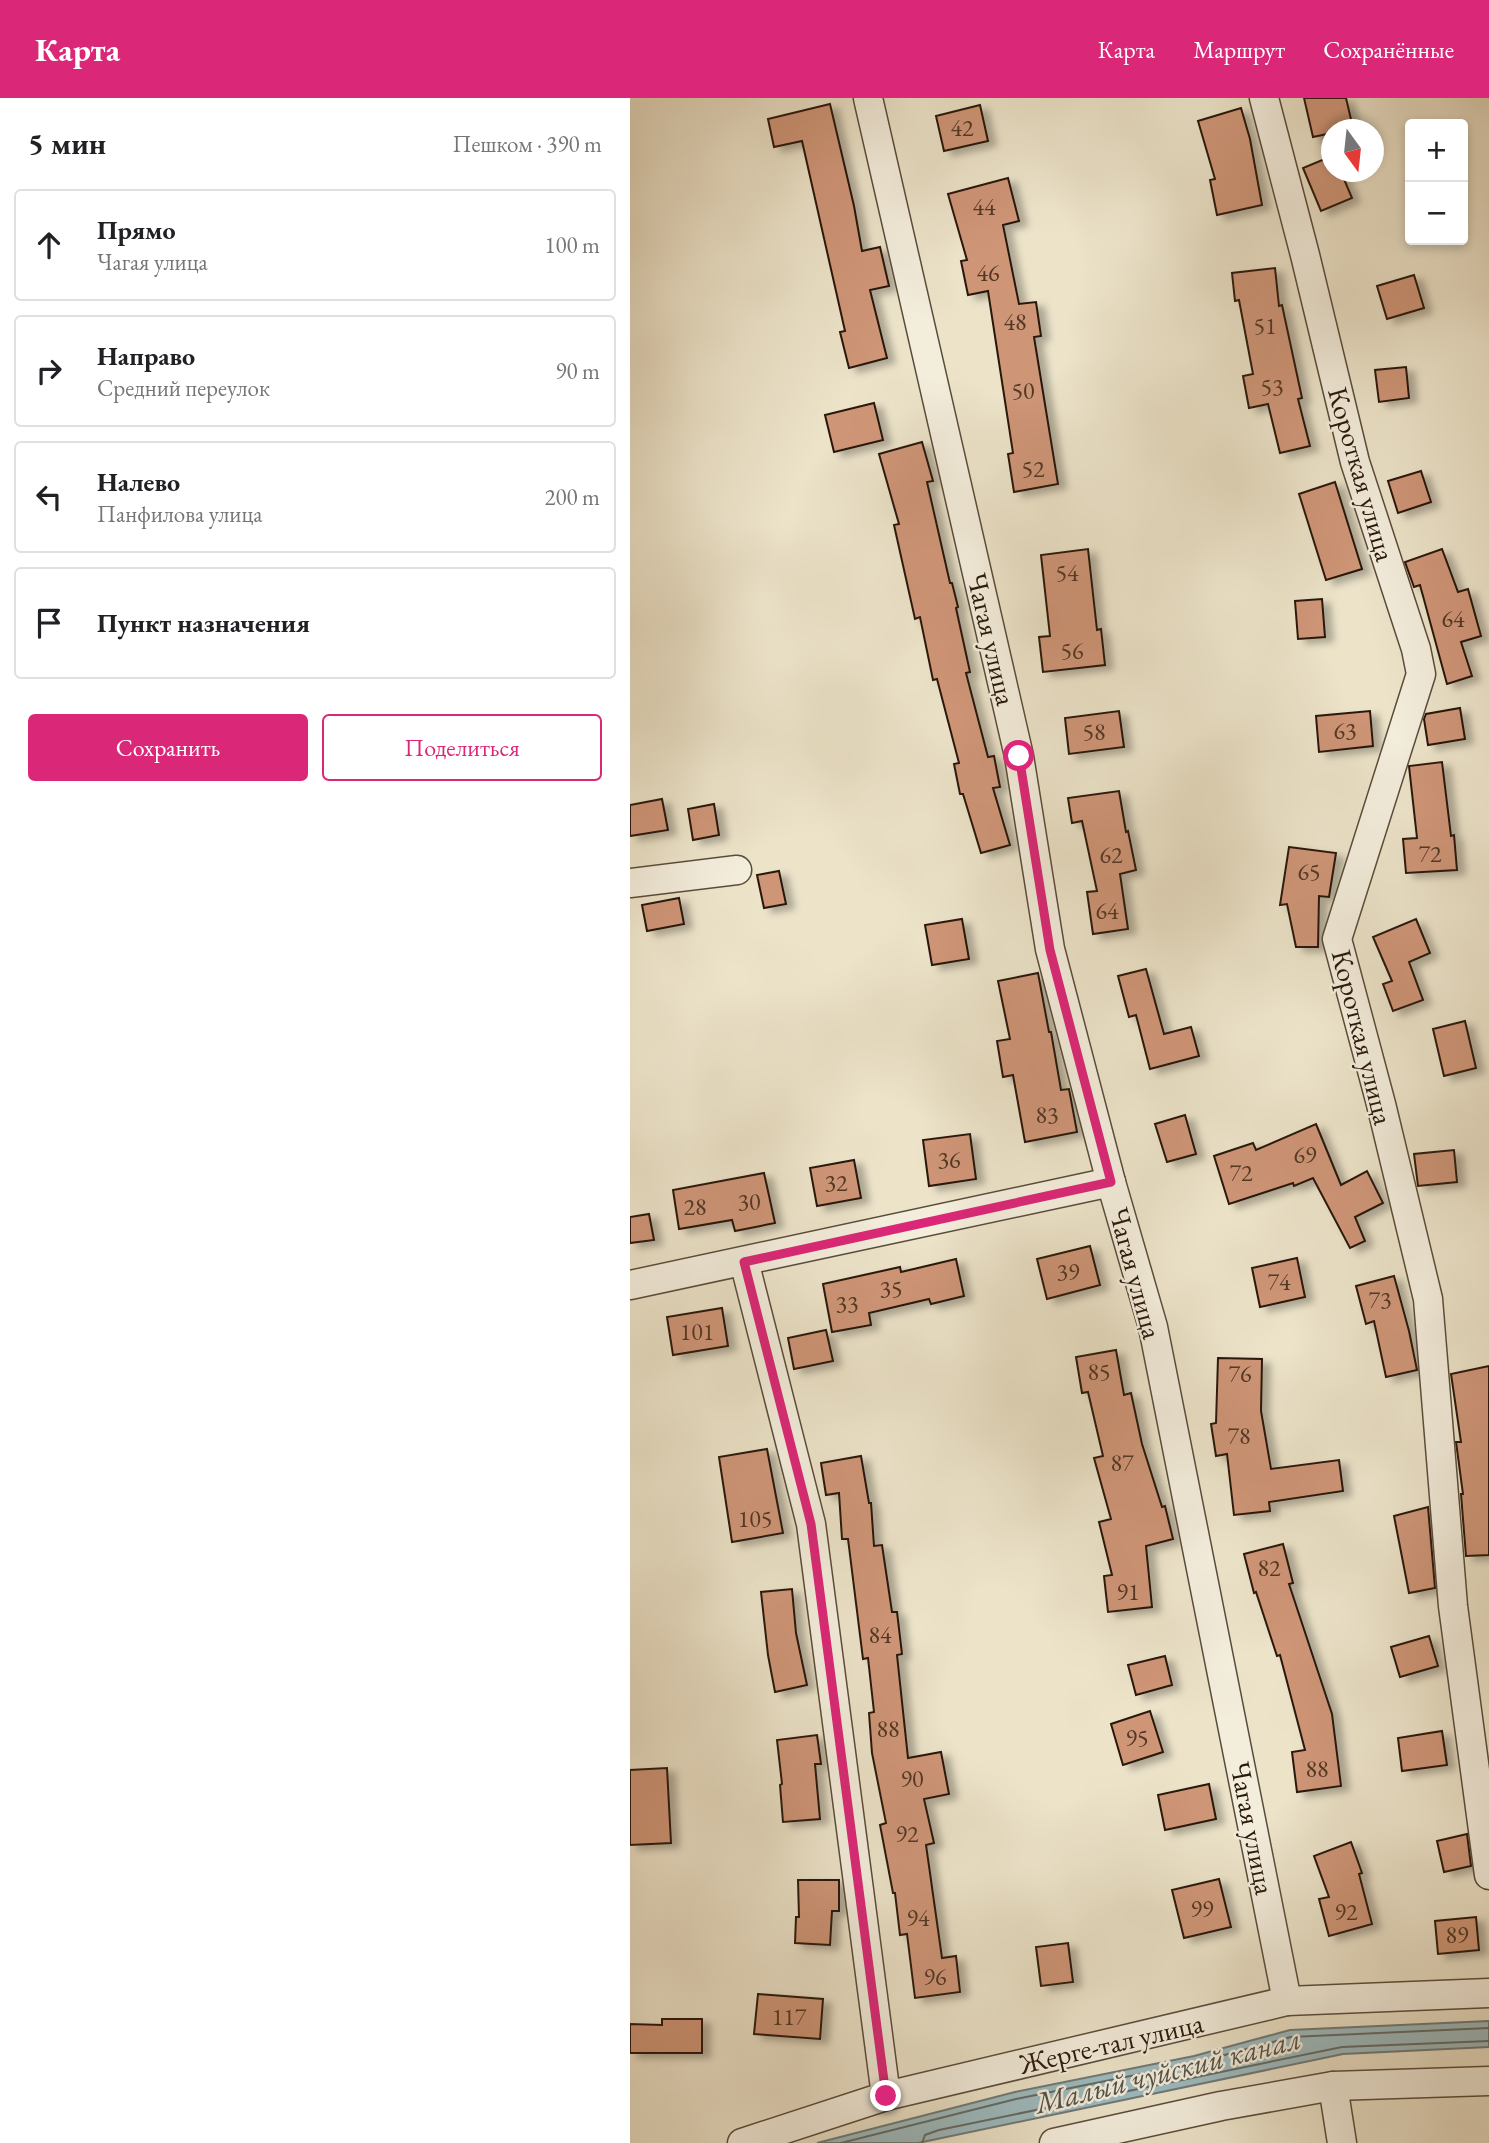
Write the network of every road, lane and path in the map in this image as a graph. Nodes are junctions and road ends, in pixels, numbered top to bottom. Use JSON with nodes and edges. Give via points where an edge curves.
{"nodes":[{"id":1,"x":868,"y":98,"type":"edge"},
{"id":2,"x":1264,"y":98,"type":"edge"},
{"id":3,"x":737,"y":870,"type":"dead end"},
{"id":4,"x":630,"y":883,"type":"edge"},
{"id":5,"x":1111,"y":1182,"type":"junction"},
{"id":6,"x":744,"y":1262,"type":"junction"},
{"id":7,"x":630,"y":1284,"type":"edge"},
{"id":8,"x":1489,"y":1875,"type":"edge"},
{"id":9,"x":1489,"y":1993,"type":"edge"},
{"id":10,"x":1287,"y":2001,"type":"junction"},
{"id":11,"x":1489,"y":2081,"type":"edge"},
{"id":12,"x":1334,"y":2087,"type":"junction"},
{"id":13,"x":886,"y":2096,"type":"junction"},
{"id":14,"x":741,"y":2143,"type":"edge"},
{"id":15,"x":1054,"y":2143,"type":"edge"},
{"id":16,"x":1342,"y":2143,"type":"edge"}],
"edges":[{"from":1,"to":5,"type":"street","name":"Чагая улица","via":[[1019,756],[1050,950]]},
{"from":2,"to":8,"type":"street","name":"Короткая улица","via":[[1355,462],[1421,674],[1337,939],[1428,1299],[1453,1606]]},
{"from":3,"to":4,"type":"street"},
{"from":5,"to":6,"type":"street"},
{"from":5,"to":10,"type":"street","name":"Чагая улица","via":[[1153,1327]]},
{"from":6,"to":7,"type":"street"},
{"from":6,"to":13,"type":"street","via":[[811,1524]]},
{"from":9,"to":10,"type":"street","name":"Жерге-тал улица"},
{"from":10,"to":13,"type":"street","name":"Жерге-тал улица"},
{"from":11,"to":12,"type":"street"},
{"from":12,"to":15,"type":"street","via":[[1221,2106]]},
{"from":12,"to":16,"type":"street"},
{"from":13,"to":14,"type":"street","name":"Жерге-тал улица"}]}
